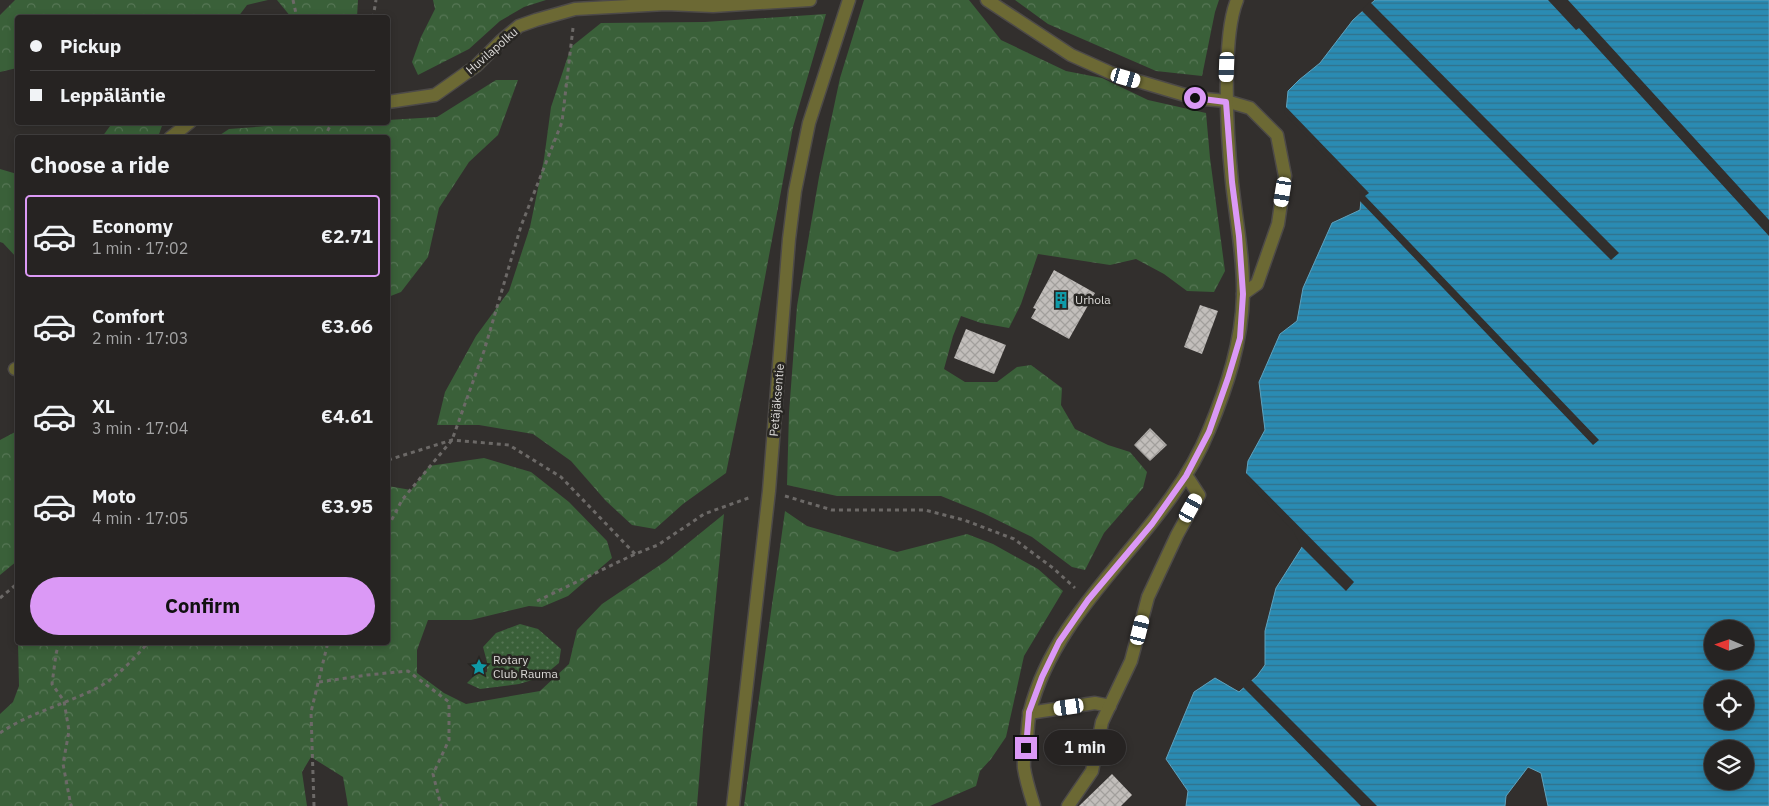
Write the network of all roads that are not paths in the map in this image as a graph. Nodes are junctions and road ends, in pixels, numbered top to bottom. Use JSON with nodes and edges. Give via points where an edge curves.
{"nodes":[{"id":1,"x":810,"y":0,"type":"edge"},
{"id":2,"x":848,"y":0,"type":"edge"},
{"id":3,"x":987,"y":0,"type":"edge"},
{"id":4,"x":1237,"y":0,"type":"edge"},
{"id":5,"x":390,"y":102,"type":"edge"},
{"id":6,"x":1226,"y":102,"type":"junction"},
{"id":7,"x":186,"y":125,"type":"edge"},
{"id":8,"x":174,"y":135,"type":"edge"},
{"id":9,"x":1243,"y":294,"type":"junction"},
{"id":10,"x":1186,"y":476,"type":"junction"},
{"id":11,"x":1110,"y":706,"type":"junction"},
{"id":12,"x":1029,"y":712,"type":"junction"},
{"id":13,"x":733,"y":806,"type":"edge"},
{"id":14,"x":1034,"y":806,"type":"edge"},
{"id":15,"x":1068,"y":806,"type":"edge"}],
"edges":[{"from":1,"to":5,"type":"street","name":"Huvilapolku","via":[[575,9],[520,26],[476,66],[435,96]]},
{"from":2,"to":13,"type":"street","name":"Petäjäksentie","via":[[809,123],[795,190],[769,491]]},
{"from":3,"to":6,"type":"street","via":[[1071,55],[1111,73],[1195,98]]},
{"from":4,"to":6,"type":"street","via":[[1228,49]]},
{"from":6,"to":9,"type":"street"},
{"from":6,"to":9,"type":"street","via":[[1250,108],[1277,135],[1286,176],[1278,224],[1257,284]]},
{"from":7,"to":8,"type":"street"},
{"from":9,"to":10,"type":"street","via":[[1240,338],[1228,378],[1209,432]]},
{"from":10,"to":11,"type":"street","via":[[1199,495],[1148,598],[1131,661]]},
{"from":10,"to":12,"type":"street","via":[[1059,642]]},
{"from":11,"to":12,"type":"street","via":[[1095,703]]},
{"from":11,"to":15,"type":"street","via":[[1102,722],[1092,771]]},
{"from":12,"to":14,"type":"street","via":[[1024,766]]}]}
